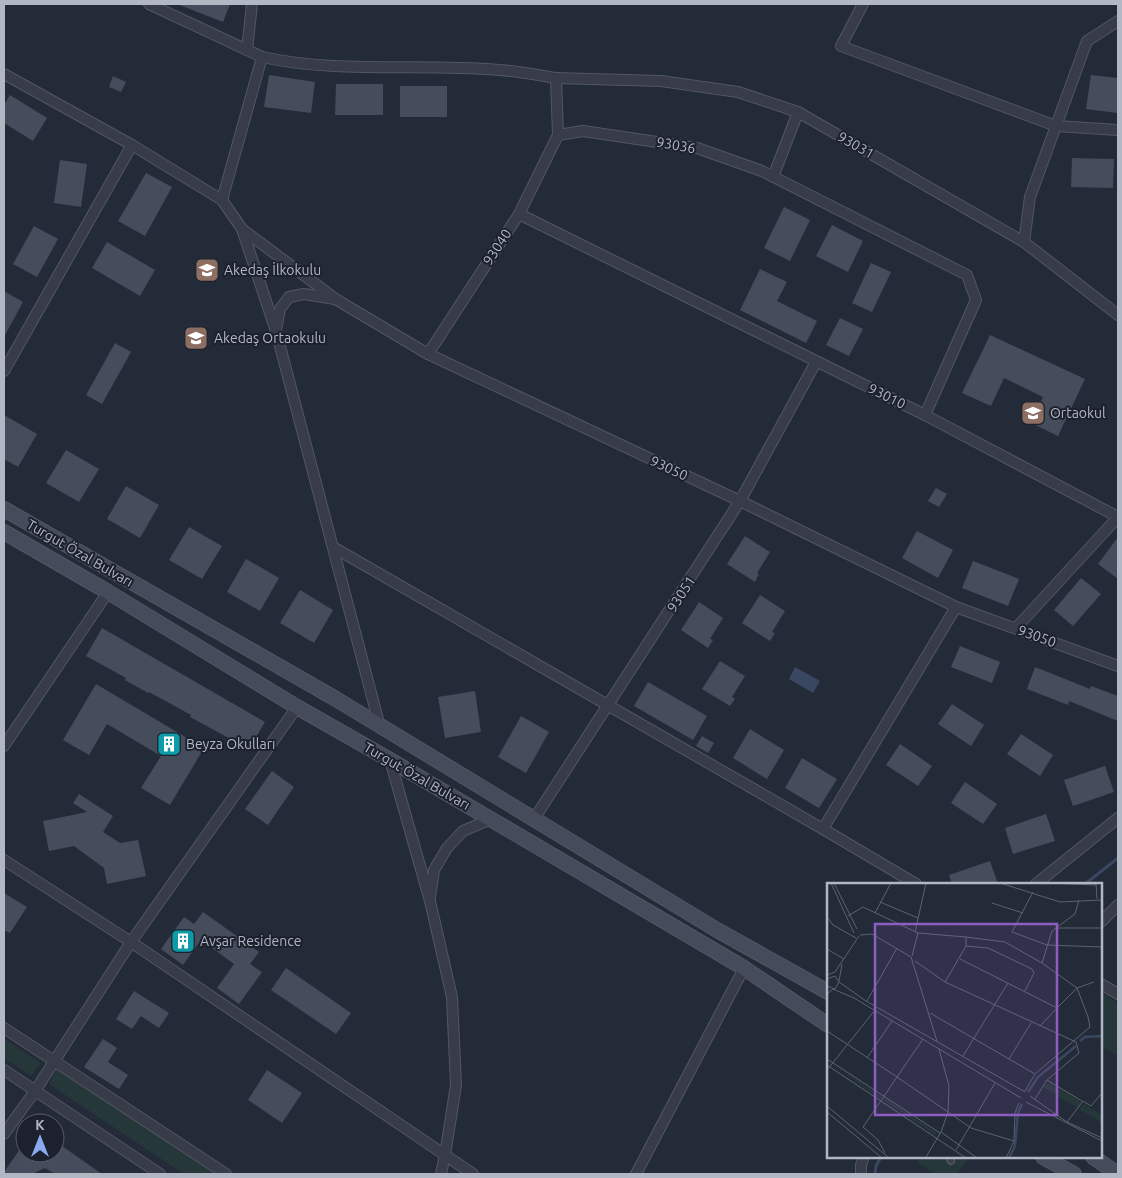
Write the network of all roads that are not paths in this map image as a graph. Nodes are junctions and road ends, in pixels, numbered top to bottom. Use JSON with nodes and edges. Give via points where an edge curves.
{"nodes":[{"id":1,"x":149,"y":4,"type":"edge"},
{"id":2,"x":252,"y":4,"type":"edge"},
{"id":3,"x":863,"y":4,"type":"edge"},
{"id":4,"x":1117,"y":23,"type":"edge"},
{"id":5,"x":247,"y":50,"type":"junction"},
{"id":6,"x":262,"y":57,"type":"junction"},
{"id":7,"x":4,"y":74,"type":"edge"},
{"id":8,"x":556,"y":78,"type":"junction"},
{"id":9,"x":798,"y":112,"type":"junction"},
{"id":10,"x":1056,"y":126,"type":"junction"},
{"id":11,"x":1118,"y":130,"type":"edge"},
{"id":12,"x":558,"y":135,"type":"junction"},
{"id":13,"x":132,"y":145,"type":"junction"},
{"id":14,"x":773,"y":177,"type":"junction"},
{"id":15,"x":222,"y":200,"type":"junction"},
{"id":16,"x":519,"y":214,"type":"junction"},
{"id":17,"x":242,"y":229,"type":"junction"},
{"id":18,"x":1024,"y":242,"type":"junction"},
{"id":19,"x":337,"y":300,"type":"junction"},
{"id":20,"x":1118,"y":314,"type":"edge"},
{"id":21,"x":276,"y":331,"type":"junction"},
{"id":22,"x":428,"y":354,"type":"junction"},
{"id":23,"x":816,"y":362,"type":"junction"},
{"id":24,"x":4,"y":371,"type":"edge"},
{"id":25,"x":925,"y":415,"type":"junction"},
{"id":26,"x":740,"y":501,"type":"junction"},
{"id":27,"x":4,"y":509,"type":"edge"},
{"id":28,"x":1118,"y":517,"type":"edge"},
{"id":29,"x":4,"y":532,"type":"edge"},
{"id":30,"x":332,"y":547,"type":"junction"},
{"id":31,"x":108,"y":592,"type":"junction"},
{"id":32,"x":956,"y":607,"type":"junction"},
{"id":33,"x":1016,"y":628,"type":"junction"},
{"id":34,"x":1118,"y":666,"type":"edge"},
{"id":35,"x":609,"y":706,"type":"junction"},
{"id":36,"x":297,"y":708,"type":"junction"},
{"id":37,"x":380,"y":727,"type":"junction"},
{"id":38,"x":4,"y":746,"type":"edge"},
{"id":39,"x":390,"y":760,"type":"junction"},
{"id":40,"x":1118,"y":818,"type":"edge"},
{"id":41,"x":491,"y":819,"type":"junction"},
{"id":42,"x":534,"y":819,"type":"junction"},
{"id":43,"x":823,"y":830,"type":"junction"},
{"id":44,"x":4,"y":860,"type":"edge"},
{"id":45,"x":914,"y":883,"type":"edge"},
{"id":46,"x":1037,"y":883,"type":"edge"},
{"id":47,"x":430,"y":900,"type":"junction"},
{"id":48,"x":1118,"y":906,"type":"edge"},
{"id":49,"x":1102,"y":921,"type":"edge"},
{"id":50,"x":131,"y":942,"type":"junction"},
{"id":51,"x":744,"y":968,"type":"junction"},
{"id":52,"x":1102,"y":985,"type":"edge"},
{"id":53,"x":827,"y":991,"type":"edge"},
{"id":54,"x":1118,"y":994,"type":"edge"},
{"id":55,"x":827,"y":1024,"type":"edge"},
{"id":56,"x":4,"y":1028,"type":"edge"},
{"id":57,"x":55,"y":1061,"type":"junction"},
{"id":58,"x":4,"y":1070,"type":"edge"},
{"id":59,"x":35,"y":1091,"type":"junction"},
{"id":60,"x":4,"y":1134,"type":"edge"},
{"id":61,"x":445,"y":1155,"type":"junction"},
{"id":62,"x":864,"y":1158,"type":"edge"},
{"id":63,"x":1045,"y":1158,"type":"edge"},
{"id":64,"x":1094,"y":1158,"type":"edge"},
{"id":65,"x":160,"y":1174,"type":"edge"},
{"id":66,"x":226,"y":1174,"type":"edge"},
{"id":67,"x":441,"y":1174,"type":"edge"},
{"id":68,"x":473,"y":1174,"type":"edge"},
{"id":69,"x":636,"y":1174,"type":"edge"},
{"id":70,"x":861,"y":1174,"type":"edge"},
{"id":71,"x":1074,"y":1174,"type":"edge"},
{"id":72,"x":1118,"y":1174,"type":"edge"}],
"edges":[{"from":1,"to":5,"type":"street"},
{"from":2,"to":5,"type":"street"},
{"from":3,"to":10,"type":"street","via":[[841,46]]},
{"from":4,"to":10,"type":"street","via":[[1087,41]]},
{"from":5,"to":6,"type":"street"},
{"from":6,"to":8,"type":"street","via":[[331,66],[499,70]]},
{"from":6,"to":15,"type":"street"},
{"from":7,"to":13,"type":"street"},
{"from":8,"to":9,"type":"street","name":"93031","via":[[661,81],[738,92]]},
{"from":8,"to":12,"type":"street"},
{"from":9,"to":14,"type":"street"},
{"from":9,"to":18,"type":"street","name":"93031"},
{"from":10,"to":11,"type":"street"},
{"from":10,"to":18,"type":"street","via":[[1030,197]]},
{"from":12,"to":14,"type":"street","name":"93036","via":[[583,131],[697,148]]},
{"from":12,"to":16,"type":"street","name":"93040"},
{"from":13,"to":15,"type":"street"},
{"from":13,"to":24,"type":"street"},
{"from":14,"to":25,"type":"street","name":"93036","via":[[967,275],[976,300]]},
{"from":15,"to":17,"type":"street"},
{"from":16,"to":22,"type":"street","name":"93040"},
{"from":16,"to":23,"type":"street","name":"93010"},
{"from":17,"to":19,"type":"street","name":"93050"},
{"from":17,"to":21,"type":"street"},
{"from":18,"to":20,"type":"street","name":"93031"},
{"from":19,"to":21,"type":"street","via":[[304,294],[289,297],[280,309]]},
{"from":19,"to":22,"type":"street","name":"93050"},
{"from":21,"to":30,"type":"street"},
{"from":22,"to":26,"type":"street","name":"93050"},
{"from":23,"to":25,"type":"street","name":"93010"},
{"from":23,"to":26,"type":"street","name":"93051"},
{"from":25,"to":28,"type":"street","name":"93010"},
{"from":26,"to":32,"type":"street","name":"93050"},
{"from":26,"to":35,"type":"street","name":"93051"},
{"from":27,"to":37,"type":"main road","name":"Turgut Özal Bulvarı"},
{"from":28,"to":33,"type":"street","name":"93010"},
{"from":29,"to":31,"type":"main road","name":"Turgut Özal Bulvarı"},
{"from":30,"to":35,"type":"street"},
{"from":30,"to":37,"type":"street"},
{"from":31,"to":36,"type":"main road","name":"Turgut Özal Bulvarı"},
{"from":31,"to":38,"type":"street"},
{"from":32,"to":33,"type":"street","name":"93050"},
{"from":32,"to":43,"type":"street"},
{"from":33,"to":34,"type":"street","name":"93050"},
{"from":35,"to":42,"type":"street","name":"93051"},
{"from":35,"to":43,"type":"street"},
{"from":36,"to":39,"type":"main road","name":"Turgut Özal Bulvarı"},
{"from":36,"to":50,"type":"street"},
{"from":37,"to":42,"type":"main road","name":"Turgut Özal Bulvarı"},
{"from":39,"to":41,"type":"main road","name":"Turgut Özal Bulvarı"},
{"from":39,"to":47,"type":"street"},
{"from":40,"to":46,"type":"street"},
{"from":41,"to":47,"type":"street","via":[[464,831],[447,848],[434,870]]},
{"from":41,"to":51,"type":"main road","name":"Turgut Özal Bulvarı"},
{"from":42,"to":53,"type":"main road","name":"Turgut Özal Bulvarı"},
{"from":43,"to":45,"type":"street"},
{"from":44,"to":50,"type":"street"},
{"from":47,"to":61,"type":"street","via":[[452,997],[456,1085]]},
{"from":48,"to":49,"type":"street"},
{"from":50,"to":57,"type":"street"},
{"from":50,"to":61,"type":"street"},
{"from":51,"to":55,"type":"main road","name":"Turgut Özal Bulvarı"},
{"from":51,"to":69,"type":"street"},
{"from":52,"to":54,"type":"street"},
{"from":56,"to":57,"type":"street"},
{"from":57,"to":59,"type":"street"},
{"from":57,"to":66,"type":"street"},
{"from":58,"to":59,"type":"street"},
{"from":59,"to":60,"type":"street"},
{"from":59,"to":65,"type":"street"},
{"from":61,"to":67,"type":"street"},
{"from":61,"to":68,"type":"street"},
{"from":62,"to":70,"type":"street"},
{"from":63,"to":71,"type":"main road"},
{"from":64,"to":72,"type":"main road"}]}
